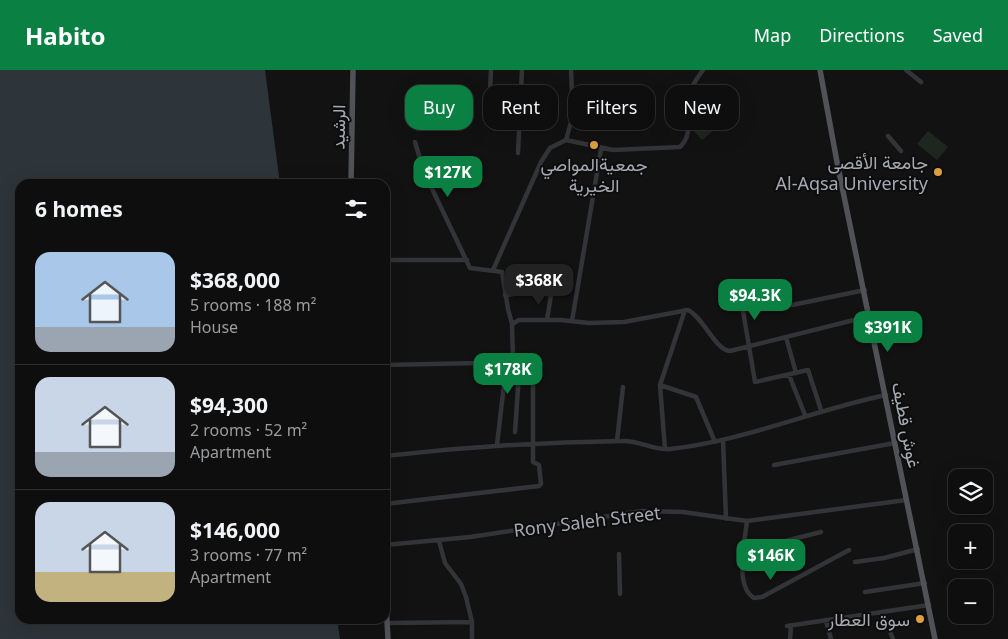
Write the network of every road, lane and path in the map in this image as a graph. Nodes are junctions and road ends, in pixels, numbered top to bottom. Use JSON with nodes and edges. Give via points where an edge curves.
{"nodes":[{"id":1,"x":353,"y":70,"type":"edge"},
{"id":2,"x":491,"y":70,"type":"edge"},
{"id":3,"x":522,"y":70,"type":"edge"},
{"id":4,"x":570,"y":70,"type":"edge"},
{"id":5,"x":703,"y":70,"type":"edge"},
{"id":6,"x":820,"y":70,"type":"edge"},
{"id":7,"x":906,"y":70,"type":"edge"},
{"id":8,"x":921,"y":82,"type":"dead end"},
{"id":9,"x":490,"y":85,"type":"edge"},
{"id":10,"x":888,"y":136,"type":"dead end"},
{"id":11,"x":566,"y":140,"type":"junction"},
{"id":12,"x":415,"y":142,"type":"dead end"},
{"id":13,"x":601,"y":149,"type":"junction"},
{"id":14,"x":901,"y":151,"type":"dead end"},
{"id":15,"x":518,"y":153,"type":"dead end"},
{"id":16,"x":351,"y":179,"type":"edge"},
{"id":17,"x":390,"y":260,"type":"edge"},
{"id":18,"x":467,"y":260,"type":"junction"},
{"id":19,"x":492,"y":270,"type":"junction"},
{"id":20,"x":784,"y":290,"type":"dead end"},
{"id":21,"x":865,"y":290,"type":"junction"},
{"id":22,"x":505,"y":295,"type":"junction"},
{"id":23,"x":741,"y":299,"type":"dead end"},
{"id":24,"x":685,"y":310,"type":"junction"},
{"id":25,"x":870,"y":316,"type":"junction"},
{"id":26,"x":547,"y":320,"type":"junction"},
{"id":27,"x":572,"y":321,"type":"junction"},
{"id":28,"x":512,"y":324,"type":"junction"},
{"id":29,"x":786,"y":337,"type":"junction"},
{"id":30,"x":749,"y":347,"type":"junction"},
{"id":31,"x":507,"y":359,"type":"junction"},
{"id":32,"x":513,"y":359,"type":"junction"},
{"id":33,"x":520,"y":359,"type":"junction"},
{"id":34,"x":390,"y":365,"type":"edge"},
{"id":35,"x":796,"y":373,"type":"junction"},
{"id":36,"x":789,"y":375,"type":"junction"},
{"id":37,"x":660,"y":385,"type":"junction"},
{"id":38,"x":623,"y":387,"type":"dead end"},
{"id":39,"x":886,"y":395,"type":"junction"},
{"id":40,"x":821,"y":410,"type":"junction"},
{"id":41,"x":805,"y":415,"type":"junction"},
{"id":42,"x":515,"y":432,"type":"dead end"},
{"id":43,"x":723,"y":440,"type":"junction"},
{"id":44,"x":617,"y":441,"type":"junction"},
{"id":45,"x":715,"y":442,"type":"junction"},
{"id":46,"x":533,"y":443,"type":"junction"},
{"id":47,"x":895,"y":443,"type":"junction"},
{"id":48,"x":497,"y":445,"type":"junction"},
{"id":49,"x":664,"y":450,"type":"junction"},
{"id":50,"x":390,"y":456,"type":"edge"},
{"id":51,"x":774,"y":465,"type":"dead end"},
{"id":52,"x":906,"y":500,"type":"junction"},
{"id":53,"x":390,"y":503,"type":"edge"},
{"id":54,"x":726,"y":519,"type":"junction"},
{"id":55,"x":747,"y":521,"type":"junction"},
{"id":56,"x":821,"y":532,"type":"dead end"},
{"id":57,"x":439,"y":541,"type":"junction"},
{"id":58,"x":390,"y":544,"type":"edge"},
{"id":59,"x":918,"y":548,"type":"junction"},
{"id":60,"x":849,"y":550,"type":"dead end"},
{"id":61,"x":741,"y":552,"type":"junction"},
{"id":62,"x":619,"y":554,"type":"dead end"},
{"id":63,"x":855,"y":562,"type":"dead end"},
{"id":64,"x":924,"y":583,"type":"junction"},
{"id":65,"x":865,"y":592,"type":"dead end"},
{"id":66,"x":620,"y":594,"type":"dead end"},
{"id":67,"x":929,"y":605,"type":"junction"},
{"id":68,"x":883,"y":613,"type":"junction"},
{"id":69,"x":826,"y":621,"type":"junction"},
{"id":70,"x":472,"y":622,"type":"junction"},
{"id":71,"x":390,"y":623,"type":"edge"},
{"id":72,"x":387,"y":624,"type":"edge"},
{"id":73,"x":388,"y":639,"type":"edge"},
{"id":74,"x":472,"y":639,"type":"edge"},
{"id":75,"x":790,"y":639,"type":"edge"},
{"id":76,"x":831,"y":639,"type":"edge"},
{"id":77,"x":893,"y":639,"type":"edge"},
{"id":78,"x":935,"y":639,"type":"edge"}],
"edges":[{"from":1,"to":16,"type":"main road","name":"الرشيد"},
{"from":2,"to":9,"type":"street"},
{"from":3,"to":15,"type":"street"},
{"from":4,"to":11,"type":"street","via":[[572,123]]},
{"from":5,"to":13,"type":"street","via":[[687,99],[688,133],[680,147]]},
{"from":6,"to":21,"type":"main road","name":"غوش قطيف"},
{"from":7,"to":8,"type":"street"},
{"from":10,"to":14,"type":"street"},
{"from":11,"to":13,"type":"street"},
{"from":11,"to":19,"type":"street","via":[[550,148],[541,162]]},
{"from":12,"to":18,"type":"street","via":[[424,172]]},
{"from":13,"to":27,"type":"street"},
{"from":17,"to":18,"type":"street"},
{"from":18,"to":19,"type":"street","via":[[472,270]]},
{"from":19,"to":22,"type":"street","via":[[502,272]]},
{"from":20,"to":21,"type":"street","via":[[790,305]]},
{"from":21,"to":25,"type":"main road","name":"غوش قطيف"},
{"from":22,"to":26,"type":"street","via":[[537,291],[551,294]]},
{"from":22,"to":28,"type":"street"},
{"from":23,"to":30,"type":"street"},
{"from":24,"to":27,"type":"street","via":[[624,322]]},
{"from":24,"to":30,"type":"street","via":[[694,313],[725,351]]},
{"from":24,"to":37,"type":"street"},
{"from":25,"to":29,"type":"street"},
{"from":25,"to":39,"type":"main road","name":"غوش قطيف"},
{"from":26,"to":27,"type":"street"},
{"from":26,"to":28,"type":"street","via":[[519,320]]},
{"from":28,"to":32,"type":"street"},
{"from":29,"to":30,"type":"street"},
{"from":29,"to":35,"type":"street"},
{"from":30,"to":36,"type":"street","via":[[755,382]]},
{"from":31,"to":32,"type":"street"},
{"from":31,"to":34,"type":"street"},
{"from":31,"to":48,"type":"street"},
{"from":32,"to":33,"type":"street"},
{"from":33,"to":42,"type":"street"},
{"from":33,"to":46,"type":"street","via":[[533,362]]},
{"from":35,"to":36,"type":"street"},
{"from":35,"to":40,"type":"street","via":[[808,370]]},
{"from":36,"to":41,"type":"street"},
{"from":37,"to":45,"type":"street","via":[[696,398]]},
{"from":37,"to":49,"type":"street"},
{"from":38,"to":44,"type":"street"},
{"from":39,"to":40,"type":"street"},
{"from":39,"to":47,"type":"main road","name":"غوش قطيف"},
{"from":40,"to":41,"type":"street"},
{"from":41,"to":43,"type":"street","via":[[774,428]]},
{"from":43,"to":45,"type":"street"},
{"from":43,"to":54,"type":"street"},
{"from":44,"to":46,"type":"street"},
{"from":44,"to":49,"type":"street"},
{"from":45,"to":49,"type":"street"},
{"from":46,"to":48,"type":"street"},
{"from":46,"to":53,"type":"street","via":[[533,462],[540,468],[539,486]]},
{"from":47,"to":51,"type":"street"},
{"from":47,"to":52,"type":"main road","name":"غوش قطيف"},
{"from":48,"to":50,"type":"street"},
{"from":52,"to":55,"type":"street","name":"Rony Saleh Street"},
{"from":52,"to":59,"type":"main road","name":"غوش قطيف"},
{"from":54,"to":55,"type":"street","name":"Rony Saleh Street"},
{"from":54,"to":57,"type":"street","name":"Rony Saleh Street","via":[[684,512],[642,511]]},
{"from":55,"to":61,"type":"street"},
{"from":56,"to":61,"type":"street"},
{"from":57,"to":58,"type":"street","name":"Rony Saleh Street"},
{"from":57,"to":70,"type":"street","via":[[445,563],[464,589]]},
{"from":59,"to":63,"type":"street"},
{"from":59,"to":64,"type":"main road","name":"غوش قطيف"},
{"from":60,"to":61,"type":"street","via":[[758,598],[751,596],[746,588]]},
{"from":62,"to":66,"type":"street"},
{"from":64,"to":65,"type":"street"},
{"from":64,"to":67,"type":"main road","name":"غوش قطيف"},
{"from":67,"to":68,"type":"street"},
{"from":67,"to":78,"type":"main road","name":"غوش قطيف"},
{"from":68,"to":69,"type":"street"},
{"from":68,"to":77,"type":"street"},
{"from":69,"to":75,"type":"street","via":[[789,626]]},
{"from":69,"to":76,"type":"street"},
{"from":70,"to":71,"type":"street"},
{"from":70,"to":74,"type":"street"},
{"from":72,"to":73,"type":"main road"}]}
